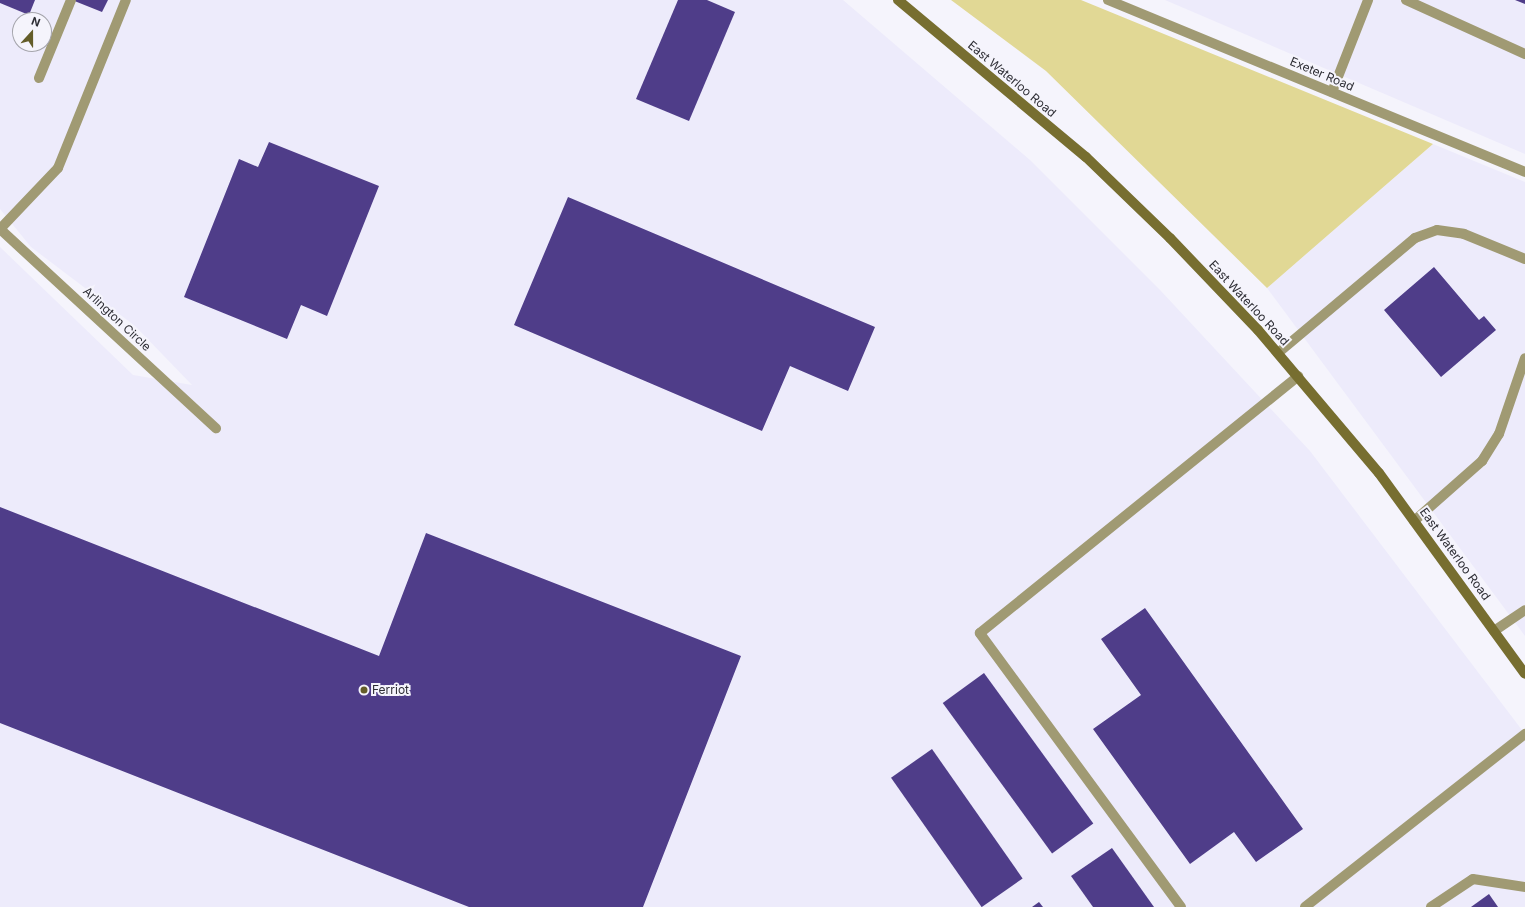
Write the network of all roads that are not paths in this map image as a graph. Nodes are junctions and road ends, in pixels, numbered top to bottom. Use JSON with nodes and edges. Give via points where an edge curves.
{"nodes":[{"id":1,"x":71,"y":0,"type":"edge"},
{"id":2,"x":126,"y":0,"type":"edge"},
{"id":3,"x":898,"y":0,"type":"edge"},
{"id":4,"x":1108,"y":0,"type":"edge"},
{"id":5,"x":1368,"y":0,"type":"edge"},
{"id":6,"x":1406,"y":0,"type":"edge"},
{"id":7,"x":1525,"y":54,"type":"edge"},
{"id":8,"x":39,"y":78,"type":"dead end"},
{"id":9,"x":1332,"y":92,"type":"junction"},
{"id":10,"x":1525,"y":172,"type":"edge"},
{"id":11,"x":0,"y":229,"type":"edge"},
{"id":12,"x":1525,"y":259,"type":"edge"},
{"id":13,"x":1278,"y":354,"type":"junction"},
{"id":14,"x":1525,"y":358,"type":"edge"},
{"id":15,"x":1298,"y":376,"type":"junction"},
{"id":16,"x":216,"y":428,"type":"dead end"},
{"id":17,"x":1414,"y":521,"type":"junction"},
{"id":18,"x":1525,"y":610,"type":"edge"},
{"id":19,"x":1494,"y":631,"type":"junction"},
{"id":20,"x":1525,"y":674,"type":"edge"},
{"id":21,"x":1525,"y":734,"type":"edge"},
{"id":22,"x":1525,"y":887,"type":"edge"},
{"id":23,"x":1181,"y":907,"type":"edge"},
{"id":24,"x":1305,"y":907,"type":"edge"},
{"id":25,"x":1431,"y":907,"type":"edge"}],
"edges":[{"from":1,"to":8,"type":"street"},
{"from":2,"to":11,"type":"street","via":[[58,168]]},
{"from":3,"to":13,"type":"main road","name":"East Waterloo Road","via":[[1086,157],[1170,238]]},
{"from":4,"to":9,"type":"street","name":"Exeter Road"},
{"from":5,"to":9,"type":"street"},
{"from":6,"to":7,"type":"street"},
{"from":9,"to":10,"type":"street","name":"Exeter Road"},
{"from":11,"to":16,"type":"street","name":"Arlington Circle"},
{"from":12,"to":13,"type":"street","via":[[1464,234],[1437,230],[1415,238]]},
{"from":13,"to":15,"type":"main road","name":"East Waterloo Road"},
{"from":14,"to":17,"type":"street","via":[[1499,434],[1482,461]]},
{"from":15,"to":17,"type":"main road","name":"East Waterloo Road"},
{"from":15,"to":23,"type":"street","via":[[980,633]]},
{"from":17,"to":19,"type":"main road","name":"East Waterloo Road"},
{"from":18,"to":19,"type":"street"},
{"from":19,"to":20,"type":"main road","name":"East Waterloo Road"},
{"from":21,"to":24,"type":"street"},
{"from":22,"to":25,"type":"street","via":[[1473,879]]}]}
